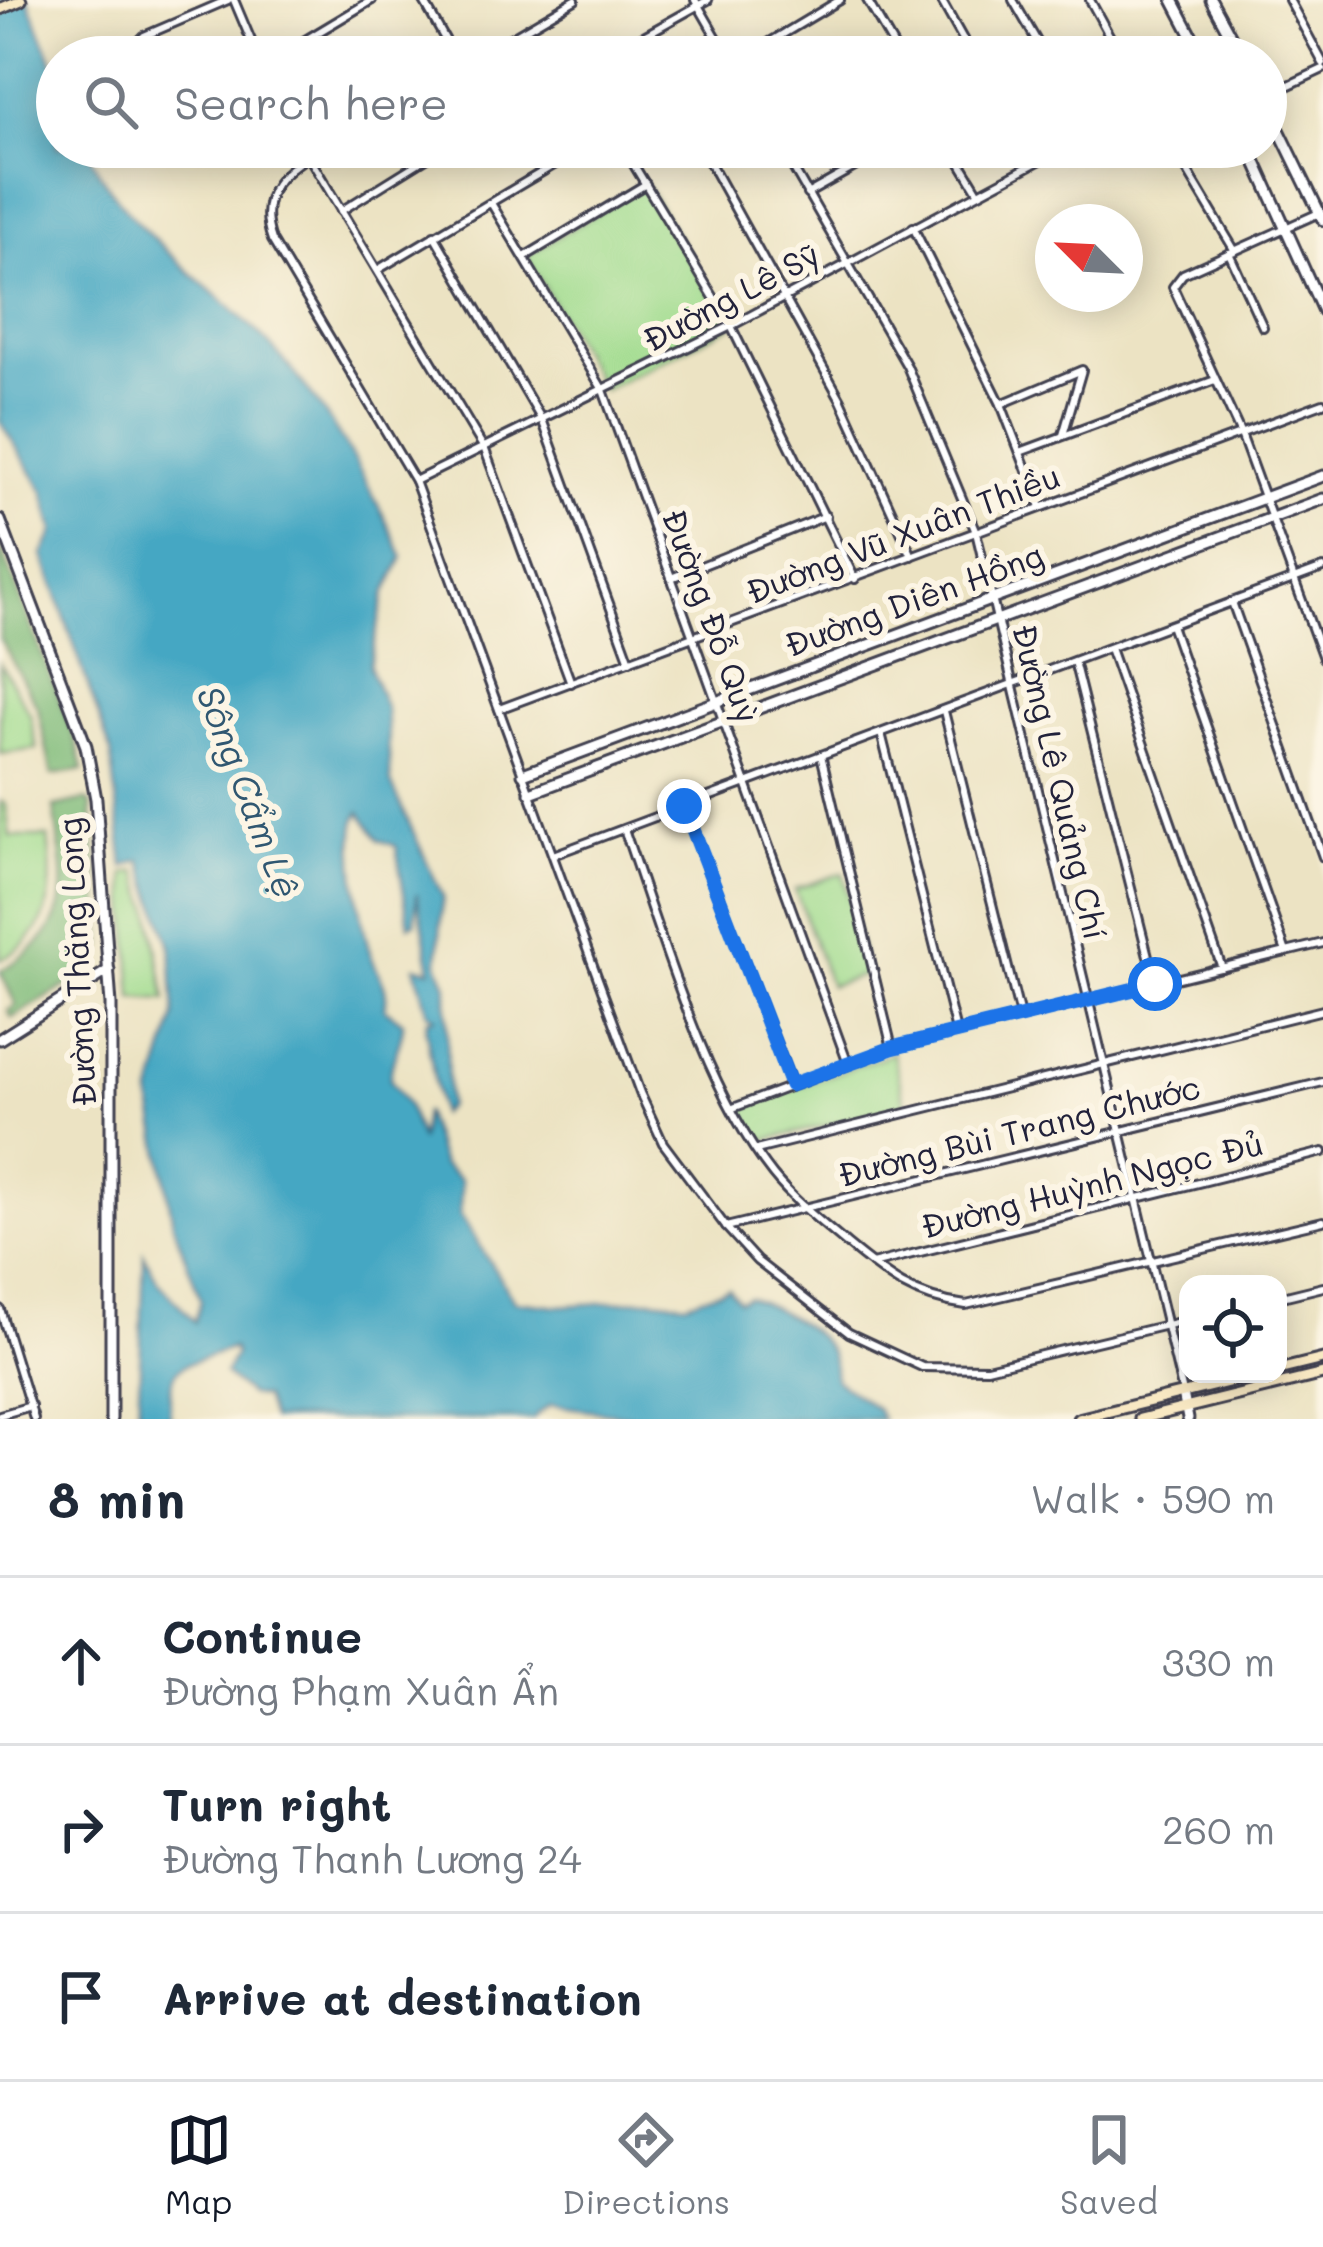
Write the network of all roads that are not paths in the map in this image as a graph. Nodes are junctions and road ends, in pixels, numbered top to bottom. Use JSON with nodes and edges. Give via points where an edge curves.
{"nodes":[{"id":1,"x":21,"y":0,"type":"edge"},
{"id":2,"x":231,"y":0,"type":"edge"},
{"id":3,"x":372,"y":0,"type":"edge"},
{"id":4,"x":423,"y":0,"type":"edge"},
{"id":5,"x":575,"y":0,"type":"edge"},
{"id":6,"x":708,"y":0,"type":"edge"},
{"id":7,"x":840,"y":0,"type":"edge"},
{"id":8,"x":867,"y":0,"type":"edge"},
{"id":9,"x":941,"y":0,"type":"edge"},
{"id":10,"x":1013,"y":0,"type":"edge"},
{"id":11,"x":1090,"y":0,"type":"edge"},
{"id":12,"x":1173,"y":0,"type":"edge"},
{"id":13,"x":1211,"y":0,"type":"edge"},
{"id":14,"x":1289,"y":0,"type":"edge"},
{"id":15,"x":697,"y":3,"type":"edge"},
{"id":16,"x":2,"y":4,"type":"edge"},
{"id":17,"x":144,"y":36,"type":"edge"},
{"id":18,"x":248,"y":36,"type":"edge"},
{"id":19,"x":312,"y":36,"type":"edge"},
{"id":20,"x":443,"y":36,"type":"edge"},
{"id":21,"x":514,"y":36,"type":"edge"},
{"id":22,"x":641,"y":36,"type":"edge"},
{"id":23,"x":716,"y":36,"type":"edge"},
{"id":24,"x":780,"y":36,"type":"edge"},
{"id":25,"x":887,"y":36,"type":"edge"},
{"id":26,"x":961,"y":36,"type":"edge"},
{"id":27,"x":1034,"y":36,"type":"edge"},
{"id":28,"x":1110,"y":36,"type":"edge"},
{"id":29,"x":1192,"y":36,"type":"edge"},
{"id":30,"x":1231,"y":36,"type":"edge"},
{"id":31,"x":1323,"y":66,"type":"edge"},
{"id":32,"x":1287,"y":87,"type":"edge"},
{"id":33,"x":1287,"y":142,"type":"edge"},
{"id":34,"x":292,"y":168,"type":"edge"},
{"id":35,"x":315,"y":168,"type":"edge"},
{"id":36,"x":410,"y":168,"type":"edge"},
{"id":37,"x":549,"y":168,"type":"edge"},
{"id":38,"x":636,"y":168,"type":"edge"},
{"id":39,"x":712,"y":168,"type":"edge"},
{"id":40,"x":793,"y":168,"type":"edge"},
{"id":41,"x":853,"y":168,"type":"edge"},
{"id":42,"x":964,"y":168,"type":"edge"},
{"id":43,"x":1020,"y":168,"type":"edge"},
{"id":44,"x":1185,"y":168,"type":"edge"},
{"id":45,"x":1259,"y":168,"type":"edge"},
{"id":46,"x":646,"y":184,"type":"junction"},
{"id":47,"x":977,"y":190,"type":"junction"},
{"id":48,"x":807,"y":194,"type":"junction"},
{"id":49,"x":491,"y":203,"type":"junction"},
{"id":50,"x":341,"y":211,"type":"junction"},
{"id":51,"x":1322,"y":215,"type":"edge"},
{"id":52,"x":913,"y":226,"type":"junction"},
{"id":53,"x":1286,"y":227,"type":"junction"},
{"id":54,"x":434,"y":236,"type":"junction"},
{"id":55,"x":1232,"y":252,"type":"junction"},
{"id":56,"x":526,"y":256,"type":"junction"},
{"id":57,"x":848,"y":263,"type":"junction"},
{"id":58,"x":379,"y":269,"type":"junction"},
{"id":59,"x":787,"y":295,"type":"junction"},
{"id":60,"x":1323,"y":311,"type":"edge"},
{"id":61,"x":731,"y":326,"type":"junction"},
{"id":62,"x":1263,"y":327,"type":"dead end"},
{"id":63,"x":1215,"y":380,"type":"junction"},
{"id":64,"x":603,"y":390,"type":"junction"},
{"id":65,"x":1323,"y":403,"type":"edge"},
{"id":66,"x":1001,"y":404,"type":"junction"},
{"id":67,"x":543,"y":422,"type":"junction"},
{"id":68,"x":1241,"y":434,"type":"junction"},
{"id":69,"x":1063,"y":435,"type":"junction"},
{"id":70,"x":485,"y":450,"type":"junction"},
{"id":71,"x":1020,"y":452,"type":"junction"},
{"id":72,"x":1323,"y":476,"type":"edge"},
{"id":73,"x":415,"y":481,"type":"junction"},
{"id":74,"x":1266,"y":497,"type":"junction"},
{"id":75,"x":1323,"y":499,"type":"edge"},
{"id":76,"x":1041,"y":508,"type":"junction"},
{"id":77,"x":826,"y":515,"type":"junction"},
{"id":78,"x":1273,"y":517,"type":"junction"},
{"id":79,"x":0,"y":520,"type":"edge"},
{"id":80,"x":976,"y":532,"type":"junction"},
{"id":81,"x":911,"y":556,"type":"junction"},
{"id":82,"x":1323,"y":568,"type":"edge"},
{"id":83,"x":671,"y":578,"type":"junction"},
{"id":84,"x":854,"y":579,"type":"junction"},
{"id":85,"x":1295,"y":579,"type":"junction"},
{"id":86,"x":993,"y":599,"type":"junction"},
{"id":87,"x":1232,"y":602,"type":"junction"},
{"id":88,"x":999,"y":620,"type":"junction"},
{"id":89,"x":1172,"y":625,"type":"junction"},
{"id":90,"x":693,"y":638,"type":"junction"},
{"id":91,"x":1110,"y":648,"type":"junction"},
{"id":92,"x":1323,"y":658,"type":"edge"},
{"id":93,"x":630,"y":661,"type":"junction"},
{"id":94,"x":1074,"y":661,"type":"junction"},
{"id":95,"x":571,"y":683,"type":"junction"},
{"id":96,"x":1014,"y":685,"type":"junction"},
{"id":97,"x":716,"y":702,"type":"junction"},
{"id":98,"x":499,"y":709,"type":"junction"},
{"id":99,"x":944,"y":710,"type":"junction"},
{"id":100,"x":723,"y":722,"type":"junction"},
{"id":101,"x":881,"y":733,"type":"junction"},
{"id":102,"x":821,"y":755,"type":"junction"},
{"id":103,"x":523,"y":774,"type":"junction"},
{"id":104,"x":747,"y":783,"type":"junction"},
{"id":105,"x":530,"y":793,"type":"junction"},
{"id":106,"x":684,"y":806,"type":"junction"},
{"id":107,"x":624,"y":829,"type":"junction"},
{"id":108,"x":553,"y":855,"type":"junction"},
{"id":109,"x":1323,"y":857,"type":"edge"},
{"id":110,"x":1323,"y":943,"type":"edge"},
{"id":111,"x":1286,"y":952,"type":"junction"},
{"id":112,"x":1222,"y":968,"type":"junction"},
{"id":113,"x":109,"y":970,"type":"junction"},
{"id":114,"x":1155,"y":984,"type":"junction"},
{"id":115,"x":1085,"y":1000,"type":"junction"},
{"id":116,"x":1323,"y":1010,"type":"edge"},
{"id":117,"x":1020,"y":1016,"type":"junction"},
{"id":118,"x":956,"y":1031,"type":"junction"},
{"id":119,"x":0,"y":1040,"type":"edge"},
{"id":120,"x":892,"y":1048,"type":"junction"},
{"id":121,"x":1101,"y":1062,"type":"junction"},
{"id":122,"x":848,"y":1064,"type":"junction"},
{"id":123,"x":1323,"y":1082,"type":"edge"},
{"id":124,"x":791,"y":1085,"type":"junction"},
{"id":125,"x":733,"y":1108,"type":"junction"},
{"id":126,"x":1118,"y":1132,"type":"junction"},
{"id":127,"x":756,"y":1150,"type":"junction"},
{"id":128,"x":1323,"y":1152,"type":"edge"},
{"id":129,"x":1134,"y":1197,"type":"junction"},
{"id":130,"x":804,"y":1208,"type":"junction"},
{"id":131,"x":1323,"y":1221,"type":"edge"},
{"id":132,"x":726,"y":1227,"type":"junction"},
{"id":133,"x":1150,"y":1263,"type":"junction"},
{"id":134,"x":872,"y":1264,"type":"junction"},
{"id":135,"x":1323,"y":1287,"type":"edge"},
{"id":136,"x":1287,"y":1296,"type":"edge"},
{"id":137,"x":0,"y":1309,"type":"edge"},
{"id":138,"x":2,"y":1322,"type":"edge"},
{"id":139,"x":1179,"y":1322,"type":"edge"},
{"id":140,"x":1166,"y":1326,"type":"junction"},
{"id":141,"x":1323,"y":1359,"type":"edge"},
{"id":142,"x":1287,"y":1368,"type":"edge"},
{"id":143,"x":1323,"y":1374,"type":"edge"},
{"id":144,"x":1224,"y":1383,"type":"edge"},
{"id":145,"x":1183,"y":1393,"type":"junction"},
{"id":146,"x":31,"y":1406,"type":"junction"},
{"id":147,"x":1187,"y":1413,"type":"edge"},
{"id":148,"x":0,"y":1415,"type":"edge"},
{"id":149,"x":34,"y":1419,"type":"edge"},
{"id":150,"x":111,"y":1419,"type":"edge"},
{"id":151,"x":1078,"y":1419,"type":"edge"},
{"id":152,"x":1140,"y":1419,"type":"edge"}],
"edges":[{"from":1,"to":16,"type":"main road"},
{"from":2,"to":17,"type":"street"},
{"from":2,"to":18,"type":"street"},
{"from":3,"to":19,"type":"street"},
{"from":4,"to":20,"type":"street"},
{"from":5,"to":21,"type":"street"},
{"from":6,"to":15,"type":"street"},
{"from":7,"to":24,"type":"street"},
{"from":8,"to":25,"type":"street"},
{"from":9,"to":26,"type":"street"},
{"from":10,"to":27,"type":"street"},
{"from":11,"to":28,"type":"street"},
{"from":12,"to":29,"type":"street"},
{"from":13,"to":30,"type":"street"},
{"from":14,"to":31,"type":"street"},
{"from":15,"to":22,"type":"street"},
{"from":15,"to":23,"type":"street"},
{"from":31,"to":32,"type":"street"},
{"from":33,"to":51,"type":"street"},
{"from":34,"to":73,"type":"street","via":[[266,202],[266,222]]},
{"from":35,"to":50,"type":"street"},
{"from":36,"to":50,"type":"street"},
{"from":37,"to":49,"type":"street"},
{"from":38,"to":46,"type":"street"},
{"from":39,"to":59,"type":"street"},
{"from":40,"to":48,"type":"street","name":"Đường Lê Quảng Chí"},
{"from":41,"to":48,"type":"street"},
{"from":42,"to":47,"type":"street"},
{"from":43,"to":47,"type":"street","name":"Đường Lê Sỹ"},
{"from":44,"to":55,"type":"street"},
{"from":45,"to":53,"type":"street"},
{"from":46,"to":56,"type":"street"},
{"from":46,"to":61,"type":"street"},
{"from":47,"to":52,"type":"street","name":"Đường Lê Sỹ"},
{"from":48,"to":57,"type":"street","name":"Đường Lê Quảng Chí"},
{"from":49,"to":54,"type":"street"},
{"from":49,"to":56,"type":"street","name":"Đường Đỗ Quỳ"},
{"from":50,"to":58,"type":"street"},
{"from":51,"to":53,"type":"street"},
{"from":52,"to":57,"type":"street","name":"Đường Lê Sỹ"},
{"from":52,"to":66,"type":"street"},
{"from":53,"to":55,"type":"street"},
{"from":53,"to":60,"type":"street"},
{"from":54,"to":58,"type":"street"},
{"from":54,"to":67,"type":"street"},
{"from":55,"to":62,"type":"street"},
{"from":55,"to":63,"type":"street","via":[[1183,274],[1173,287]]},
{"from":56,"to":64,"type":"street","name":"Đường Đỗ Quỳ"},
{"from":57,"to":59,"type":"street","name":"Đường Lê Sỹ"},
{"from":57,"to":80,"type":"street","name":"Đường Lê Quảng Chí","via":[[907,366]]},
{"from":58,"to":70,"type":"street"},
{"from":59,"to":61,"type":"street","name":"Đường Lê Sỹ"},
{"from":59,"to":81,"type":"street"},
{"from":61,"to":64,"type":"street","name":"Đường Lê Sỹ"},
{"from":61,"to":77,"type":"street"},
{"from":63,"to":68,"type":"street"},
{"from":63,"to":69,"type":"street"},
{"from":64,"to":67,"type":"street","name":"Đường Lê Sỹ"},
{"from":64,"to":83,"type":"street","name":"Đường Đỗ Quỳ"},
{"from":65,"to":68,"type":"street","name":"Đường Vũ Xuân Thiều"},
{"from":66,"to":69,"type":"street","via":[[1082,370]]},
{"from":66,"to":71,"type":"street"},
{"from":67,"to":70,"type":"street","name":"Đường Lê Sỹ"},
{"from":67,"to":93,"type":"street"},
{"from":68,"to":74,"type":"street"},
{"from":68,"to":76,"type":"street","name":"Đường Vũ Xuân Thiều"},
{"from":69,"to":71,"type":"street"},
{"from":70,"to":73,"type":"street","name":"Đường Lê Sỹ"},
{"from":70,"to":95,"type":"street"},
{"from":71,"to":76,"type":"street"},
{"from":72,"to":74,"type":"street","name":"Đường Diên Hồng"},
{"from":73,"to":98,"type":"street"},
{"from":74,"to":78,"type":"street"},
{"from":74,"to":86,"type":"street","name":"Đường Diên Hồng"},
{"from":75,"to":78,"type":"street","name":"Đường Diên Hồng"},
{"from":76,"to":80,"type":"street","name":"Đường Vũ Xuân Thiều"},
{"from":77,"to":83,"type":"street"},
{"from":77,"to":84,"type":"street"},
{"from":78,"to":85,"type":"street"},
{"from":78,"to":88,"type":"street","name":"Đường Diên Hồng"},
{"from":79,"to":113,"type":"street","name":"Đường Thăng Long","via":[[89,758]]},
{"from":80,"to":81,"type":"street","name":"Đường Vũ Xuân Thiều"},
{"from":80,"to":86,"type":"street","name":"Đường Lê Quảng Chí"},
{"from":81,"to":84,"type":"street","name":"Đường Vũ Xuân Thiều"},
{"from":82,"to":85,"type":"street"},
{"from":83,"to":90,"type":"street","name":"Đường Đỗ Quỳ"},
{"from":84,"to":90,"type":"street","name":"Đường Vũ Xuân Thiều"},
{"from":85,"to":87,"type":"street"},
{"from":85,"to":92,"type":"street"},
{"from":86,"to":88,"type":"street","name":"Đường Lê Quảng Chí"},
{"from":86,"to":97,"type":"street","name":"Đường Diên Hồng"},
{"from":87,"to":89,"type":"street"},
{"from":87,"to":109,"type":"street"},
{"from":88,"to":96,"type":"street","name":"Đường Lê Quảng Chí"},
{"from":88,"to":100,"type":"street","name":"Đường Diên Hồng"},
{"from":89,"to":91,"type":"street"},
{"from":89,"to":111,"type":"street"},
{"from":90,"to":93,"type":"street","name":"Đường Vũ Xuân Thiều"},
{"from":90,"to":97,"type":"street","name":"Đường Đỗ Quỳ"},
{"from":91,"to":94,"type":"street"},
{"from":91,"to":112,"type":"street"},
{"from":93,"to":95,"type":"street","name":"Đường Vũ Xuân Thiều"},
{"from":94,"to":96,"type":"street"},
{"from":94,"to":114,"type":"street"},
{"from":95,"to":98,"type":"street","name":"Đường Vũ Xuân Thiều"},
{"from":96,"to":99,"type":"street"},
{"from":96,"to":115,"type":"street","name":"Đường Lê Quảng Chí"},
{"from":97,"to":100,"type":"street","name":"Đường Đỗ Quỳ"},
{"from":97,"to":103,"type":"street","name":"Đường Diên Hồng"},
{"from":98,"to":103,"type":"street"},
{"from":99,"to":101,"type":"street"},
{"from":99,"to":117,"type":"street"},
{"from":100,"to":104,"type":"street","name":"Đường Đỗ Quỳ"},
{"from":100,"to":105,"type":"street","name":"Đường Diên Hồng"},
{"from":101,"to":102,"type":"street"},
{"from":101,"to":118,"type":"street"},
{"from":102,"to":104,"type":"street"},
{"from":102,"to":120,"type":"street"},
{"from":103,"to":105,"type":"street"},
{"from":104,"to":106,"type":"street"},
{"from":104,"to":122,"type":"street","name":"Đường Đỗ Quỳ"},
{"from":105,"to":108,"type":"street"},
{"from":106,"to":107,"type":"street"},
{"from":106,"to":124,"type":"street"},
{"from":107,"to":108,"type":"street"},
{"from":107,"to":125,"type":"street"},
{"from":108,"to":132,"type":"street","via":[[663,1143]]},
{"from":110,"to":111,"type":"street"},
{"from":111,"to":112,"type":"street"},
{"from":112,"to":114,"type":"street"},
{"from":113,"to":119,"type":"street"},
{"from":113,"to":150,"type":"street","name":"Đường Thăng Long"},
{"from":114,"to":115,"type":"street"},
{"from":115,"to":117,"type":"street"},
{"from":115,"to":121,"type":"street","name":"Đường Lê Quảng Chí"},
{"from":116,"to":121,"type":"street"},
{"from":117,"to":118,"type":"street"},
{"from":118,"to":120,"type":"street"},
{"from":120,"to":122,"type":"street"},
{"from":121,"to":126,"type":"street","name":"Đường Lê Quảng Chí"},
{"from":121,"to":127,"type":"street"},
{"from":122,"to":124,"type":"street"},
{"from":123,"to":126,"type":"street","name":"Đường Bùi Trang Chước"},
{"from":124,"to":125,"type":"street"},
{"from":125,"to":127,"type":"street"},
{"from":126,"to":129,"type":"street","name":"Đường Lê Quảng Chí"},
{"from":126,"to":130,"type":"street","name":"Đường Bùi Trang Chước"},
{"from":127,"to":130,"type":"street"},
{"from":128,"to":129,"type":"street","name":"Đường Huỳnh Ngọc Đủ"},
{"from":129,"to":133,"type":"street","name":"Đường Lê Quảng Chí"},
{"from":129,"to":134,"type":"street","name":"Đường Huỳnh Ngọc Đủ"},
{"from":130,"to":132,"type":"street","name":"Đường Bùi Trang Chước"},
{"from":130,"to":134,"type":"street"},
{"from":131,"to":133,"type":"street"},
{"from":132,"to":140,"type":"street","via":[[849,1333],[922,1367],[987,1368]]},
{"from":133,"to":134,"type":"street","via":[[966,1305],[928,1300]]},
{"from":133,"to":140,"type":"street","name":"Đường Lê Quảng Chí"},
{"from":135,"to":136,"type":"street"},
{"from":137,"to":138,"type":"street"},
{"from":138,"to":146,"type":"street"},
{"from":139,"to":140,"type":"street"},
{"from":140,"to":145,"type":"street","name":"Đường Lê Quảng Chí"},
{"from":141,"to":142,"type":"main road"},
{"from":143,"to":147,"type":"main road"},
{"from":144,"to":145,"type":"main road"},
{"from":145,"to":147,"type":"street"},
{"from":145,"to":151,"type":"main road"},
{"from":146,"to":148,"type":"street"},
{"from":146,"to":149,"type":"street"},
{"from":147,"to":152,"type":"main road"}]}
